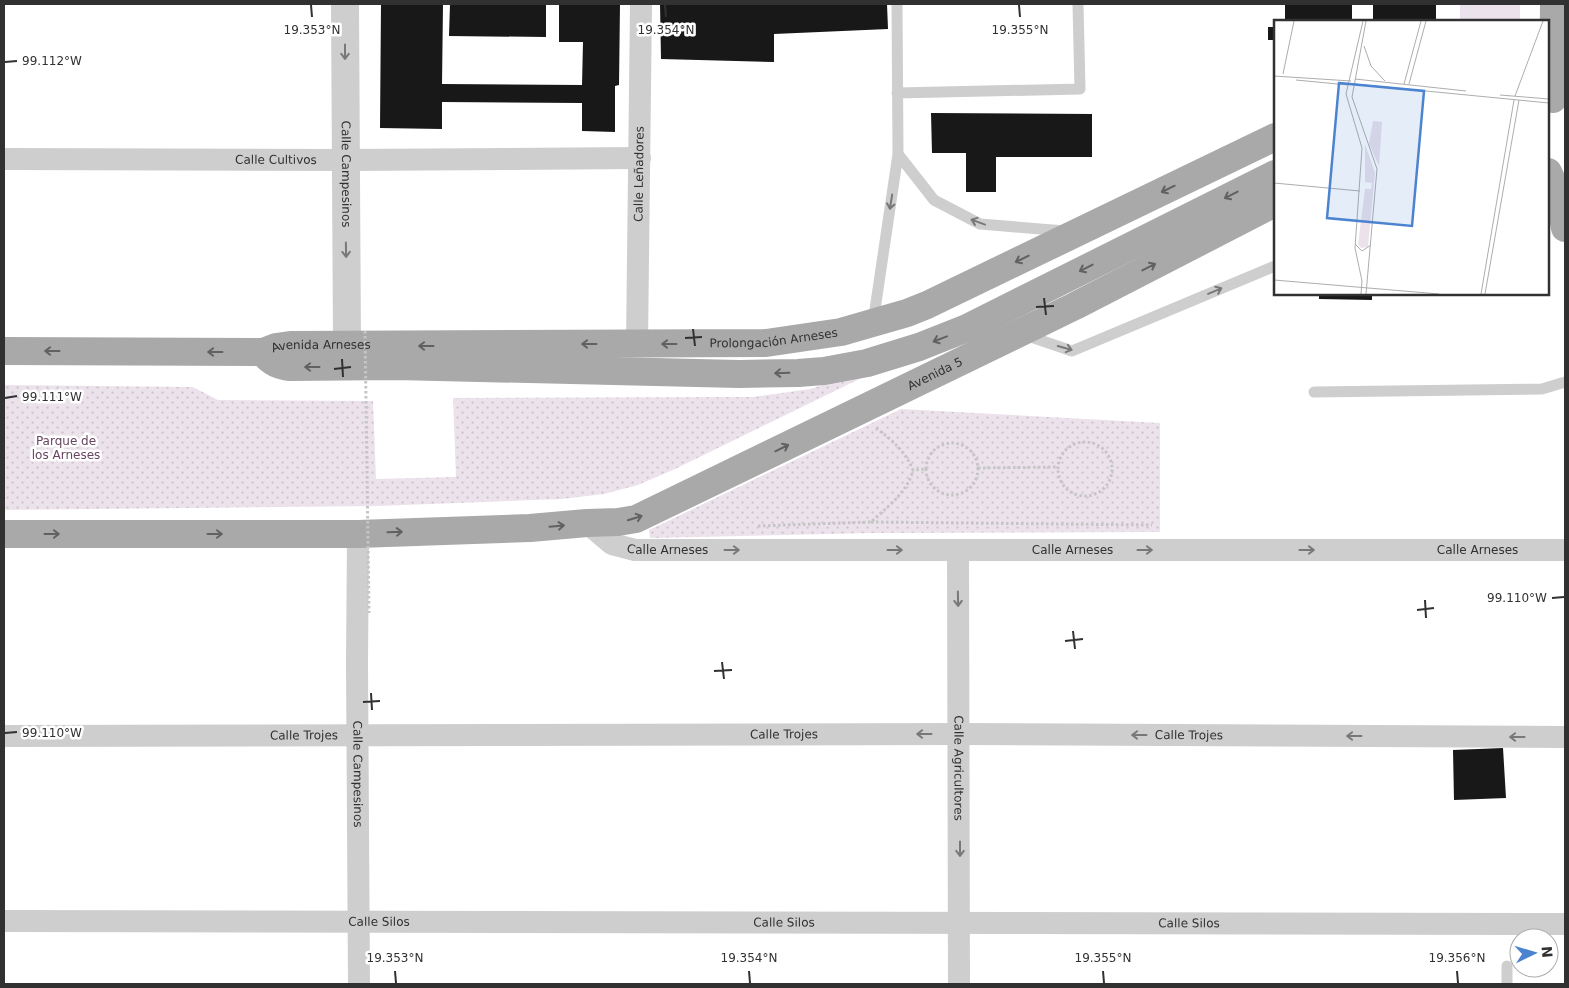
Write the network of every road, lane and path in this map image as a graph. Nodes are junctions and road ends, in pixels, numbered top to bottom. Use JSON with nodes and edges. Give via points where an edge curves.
{"nodes":[{"id":1,"x":346,"y":4,"type":"edge"},
{"id":2,"x":641,"y":4,"type":"edge"},
{"id":3,"x":897,"y":4,"type":"edge"},
{"id":4,"x":1078,"y":4,"type":"edge"},
{"id":5,"x":1554,"y":4,"type":"edge"},
{"id":6,"x":1562,"y":4,"type":"edge"},
{"id":7,"x":1565,"y":6,"type":"edge"},
{"id":8,"x":897,"y":93,"type":"junction"},
{"id":9,"x":1555,"y":100,"type":"edge"},
{"id":10,"x":1274,"y":137,"type":"edge"},
{"id":11,"x":898,"y":154,"type":"junction"},
{"id":12,"x":4,"y":158,"type":"edge"},
{"id":13,"x":640,"y":158,"type":"junction"},
{"id":14,"x":345,"y":160,"type":"junction"},
{"id":15,"x":1549,"y":171,"type":"edge"},
{"id":16,"x":1565,"y":172,"type":"edge"},
{"id":17,"x":1549,"y":173,"type":"edge"},
{"id":18,"x":1274,"y":174,"type":"edge"},
{"id":19,"x":1274,"y":204,"type":"edge"},
{"id":20,"x":1565,"y":228,"type":"edge"},
{"id":21,"x":1078,"y":232,"type":"junction"},
{"id":22,"x":1274,"y":266,"type":"edge"},
{"id":23,"x":873,"y":323,"type":"junction"},
{"id":24,"x":1019,"y":333,"type":"junction"},
{"id":25,"x":356,"y":338,"type":"junction"},
{"id":26,"x":637,"y":344,"type":"junction"},
{"id":27,"x":4,"y":351,"type":"edge"},
{"id":28,"x":263,"y":352,"type":"junction"},
{"id":29,"x":1565,"y":382,"type":"edge"},
{"id":30,"x":1314,"y":392,"type":"dead end"},
{"id":31,"x":856,"y":412,"type":"junction"},
{"id":32,"x":1058,"y":467,"type":"junction"},
{"id":33,"x":978,"y":468,"type":"junction"},
{"id":34,"x":926,"y":469,"type":"junction"},
{"id":35,"x":913,"y":470,"type":"junction"},
{"id":36,"x":871,"y":522,"type":"junction"},
{"id":37,"x":587,"y":523,"type":"junction"},
{"id":38,"x":1152,"y":525,"type":"dead end"},
{"id":39,"x":755,"y":526,"type":"dead end"},
{"id":40,"x":4,"y":534,"type":"edge"},
{"id":41,"x":358,"y":534,"type":"junction"},
{"id":42,"x":958,"y":550,"type":"junction"},
{"id":43,"x":1565,"y":550,"type":"edge"},
{"id":44,"x":369,"y":613,"type":"dead end"},
{"id":45,"x":960,"y":734,"type":"junction"},
{"id":46,"x":4,"y":736,"type":"edge"},
{"id":47,"x":357,"y":736,"type":"junction"},
{"id":48,"x":1565,"y":737,"type":"edge"},
{"id":49,"x":4,"y":922,"type":"edge"},
{"id":50,"x":359,"y":922,"type":"junction"},
{"id":51,"x":959,"y":923,"type":"junction"},
{"id":52,"x":1565,"y":924,"type":"edge"},
{"id":53,"x":1507,"y":966,"type":"dead end"},
{"id":54,"x":359,"y":984,"type":"edge"},
{"id":55,"x":959,"y":984,"type":"edge"},
{"id":56,"x":1507,"y":984,"type":"edge"}],
"edges":[{"from":1,"to":14,"type":"street","name":"Calle Campesinos","one_way":true},
{"from":2,"to":13,"type":"street","name":"Calle Leñadores"},
{"from":3,"to":8,"type":"lane"},
{"from":4,"to":8,"type":"lane","via":[[1080,89]]},
{"from":5,"to":9,"type":"main road"},
{"from":6,"to":7,"type":"main road"},
{"from":8,"to":11,"type":"lane"},
{"from":10,"to":21,"type":"main road","one_way":true},
{"from":21,"to":11,"type":"lane","one_way":true,"via":[[980,224],[934,200]]},
{"from":11,"to":23,"type":"lane","one_way":true},
{"from":12,"to":14,"type":"street","name":"Calle Cultivos"},
{"from":13,"to":14,"type":"street","name":"Calle Cultivos"},
{"from":13,"to":26,"type":"street","name":"Calle Leñadores"},
{"from":14,"to":25,"type":"street","name":"Calle Campesinos","one_way":true},
{"from":15,"to":16,"type":"main road"},
{"from":17,"to":20,"type":"main road","bridge":true,"via":[[1559,195]]},
{"from":18,"to":28,"type":"main road","one_way":true,"via":[[967,328],[919,347],[858,365],[824,371],[749,374],[283,366],[269,360]]},
{"from":24,"to":19,"type":"main road","name":"Avenida 5","one_way":true},
{"from":21,"to":23,"type":"main road","name":"Prolongación Arneses","one_way":true,"via":[[927,305]]},
{"from":24,"to":22,"type":"lane","one_way":true,"via":[[1072,350]]},
{"from":23,"to":26,"type":"main road","name":"Prolongación Arneses","one_way":true,"via":[[840,332],[766,343]]},
{"from":24,"to":31,"type":"main road","name":"Avenida 5"},
{"from":26,"to":25,"type":"main road","name":"Avenida Arneses","one_way":true},
{"from":25,"to":28,"type":"main road","name":"Avenida Arneses","via":[[276,347]]},
{"from":25,"to":44,"type":"path","bridge":true},
{"from":28,"to":27,"type":"main road","name":"Avenida Arneses","one_way":true},
{"from":29,"to":30,"type":"lane","via":[[1542,389]]},
{"from":31,"to":35,"type":"path","via":[[895,442]]},
{"from":37,"to":31,"type":"main road","name":"Avenida 5","one_way":true,"via":[[636,519]]},
{"from":32,"to":32,"type":"path","via":[[1065,450],[1089,441],[1105,450],[1110,458],[1111,476],[1102,490],[1085,496],[1063,484]]},
{"from":32,"to":33,"type":"path"},
{"from":33,"to":34,"type":"path","via":[[972,451],[956,443],[947,443],[932,452]]},
{"from":33,"to":34,"type":"path","via":[[977,477],[968,490],[952,495],[937,491],[927,477]]},
{"from":34,"to":35,"type":"path"},
{"from":35,"to":36,"type":"path","via":[[904,491]]},
{"from":36,"to":38,"type":"path"},
{"from":36,"to":39,"type":"path"},
{"from":41,"to":37,"type":"main road","one_way":true},
{"from":37,"to":42,"type":"street","name":"Calle Arneses","one_way":true,"via":[[612,544],[635,550]]},
{"from":40,"to":41,"type":"main road","one_way":true},
{"from":41,"to":47,"type":"street","name":"Calle Campesinos"},
{"from":42,"to":43,"type":"street","name":"Calle Arneses","one_way":true},
{"from":42,"to":45,"type":"street","name":"Calle Agricultores","one_way":true},
{"from":45,"to":47,"type":"street","name":"Calle Trojes","one_way":true},
{"from":48,"to":45,"type":"street","name":"Calle Trojes","one_way":true},
{"from":45,"to":51,"type":"street","name":"Calle Agricultores","one_way":true},
{"from":46,"to":47,"type":"street","name":"Calle Trojes"},
{"from":47,"to":50,"type":"street","name":"Calle Campesinos"},
{"from":49,"to":50,"type":"street","name":"Calle Silos"},
{"from":50,"to":51,"type":"street","name":"Calle Silos"},
{"from":50,"to":54,"type":"street","name":"Calle Campesinos"},
{"from":51,"to":52,"type":"street","name":"Calle Silos"},
{"from":51,"to":55,"type":"street","name":"Calle Agricultores"},
{"from":53,"to":56,"type":"lane"}]}
